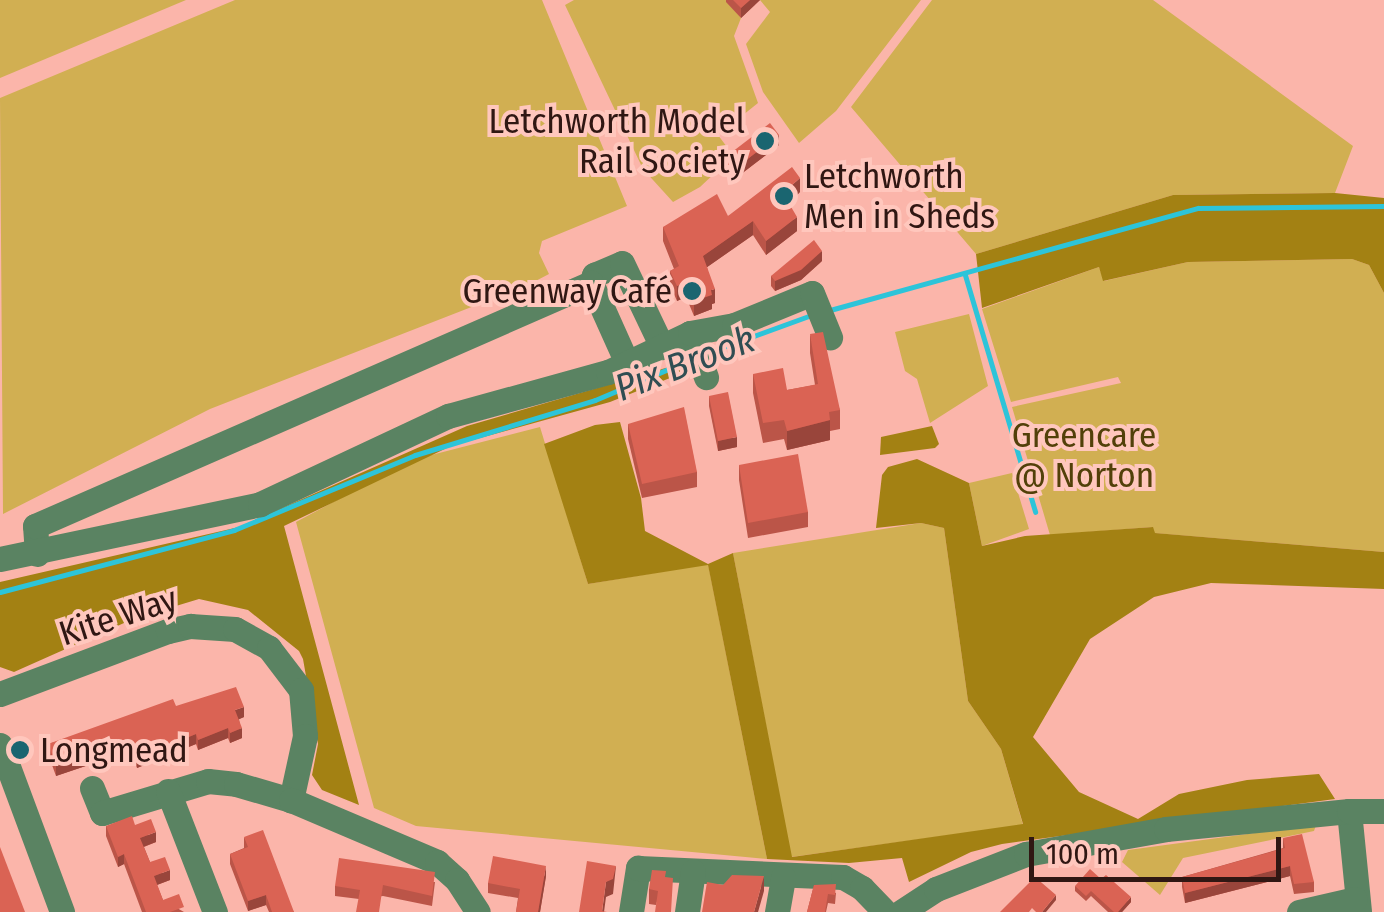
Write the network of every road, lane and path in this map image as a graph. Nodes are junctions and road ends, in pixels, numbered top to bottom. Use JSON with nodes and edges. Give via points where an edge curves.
{"nodes":[{"id":1,"x":592,"y":283,"type":"junction"},
{"id":2,"x":690,"y":333,"type":"junction"},
{"id":3,"x":830,"y":337,"type":"dead end"},
{"id":4,"x":662,"y":346,"type":"junction"},
{"id":5,"x":617,"y":368,"type":"junction"},
{"id":6,"x":706,"y":377,"type":"dead end"},
{"id":7,"x":36,"y":554,"type":"junction"},
{"id":8,"x":0,"y":560,"type":"edge"},
{"id":9,"x":0,"y":694,"type":"edge"},
{"id":10,"x":0,"y":745,"type":"edge"},
{"id":11,"x":92,"y":788,"type":"dead end"},
{"id":12,"x":8,"y":791,"type":"edge"},
{"id":13,"x":168,"y":791,"type":"junction"},
{"id":14,"x":291,"y":800,"type":"junction"},
{"id":15,"x":1349,"y":810,"type":"junction"},
{"id":16,"x":1384,"y":812,"type":"edge"},
{"id":17,"x":693,"y":871,"type":"junction"},
{"id":18,"x":783,"y":878,"type":"junction"},
{"id":19,"x":1357,"y":906,"type":"edge"},
{"id":20,"x":62,"y":912,"type":"edge"},
{"id":21,"x":215,"y":912,"type":"edge"},
{"id":22,"x":478,"y":912,"type":"edge"},
{"id":23,"x":631,"y":912,"type":"edge"},
{"id":24,"x":687,"y":912,"type":"edge"},
{"id":25,"x":777,"y":912,"type":"edge"},
{"id":26,"x":885,"y":912,"type":"edge"},
{"id":27,"x":901,"y":912,"type":"edge"},
{"id":28,"x":1299,"y":912,"type":"edge"}],
"edges":[{"from":1,"to":4,"type":"street","via":[[594,275],[622,262]]},
{"from":1,"to":5,"type":"street"},
{"from":1,"to":7,"type":"street","via":[[35,526]]},
{"from":2,"to":3,"type":"street","via":[[734,325],[812,293]]},
{"from":2,"to":4,"type":"street"},
{"from":2,"to":6,"type":"street"},
{"from":4,"to":5,"type":"street"},
{"from":5,"to":7,"type":"street","via":[[448,416],[260,504]]},
{"from":7,"to":8,"type":"street"},
{"from":9,"to":14,"type":"street","name":"Kite Way","via":[[168,631],[235,628],[269,648],[301,690],[305,736]]},
{"from":10,"to":12,"type":"street"},
{"from":11,"to":13,"type":"street","via":[[102,813]]},
{"from":12,"to":20,"type":"street"},
{"from":13,"to":14,"type":"street","via":[[223,782]]},
{"from":13,"to":21,"type":"street"},
{"from":14,"to":22,"type":"street","via":[[437,862]]},
{"from":15,"to":16,"type":"street"},
{"from":15,"to":19,"type":"street"},
{"from":15,"to":27,"type":"street","via":[[1166,829],[1026,854],[936,889]]},
{"from":17,"to":18,"type":"street"},
{"from":17,"to":23,"type":"street","via":[[638,868]]},
{"from":17,"to":24,"type":"street"},
{"from":18,"to":25,"type":"street"},
{"from":18,"to":26,"type":"street","via":[[843,877]]},
{"from":19,"to":28,"type":"street"}]}
